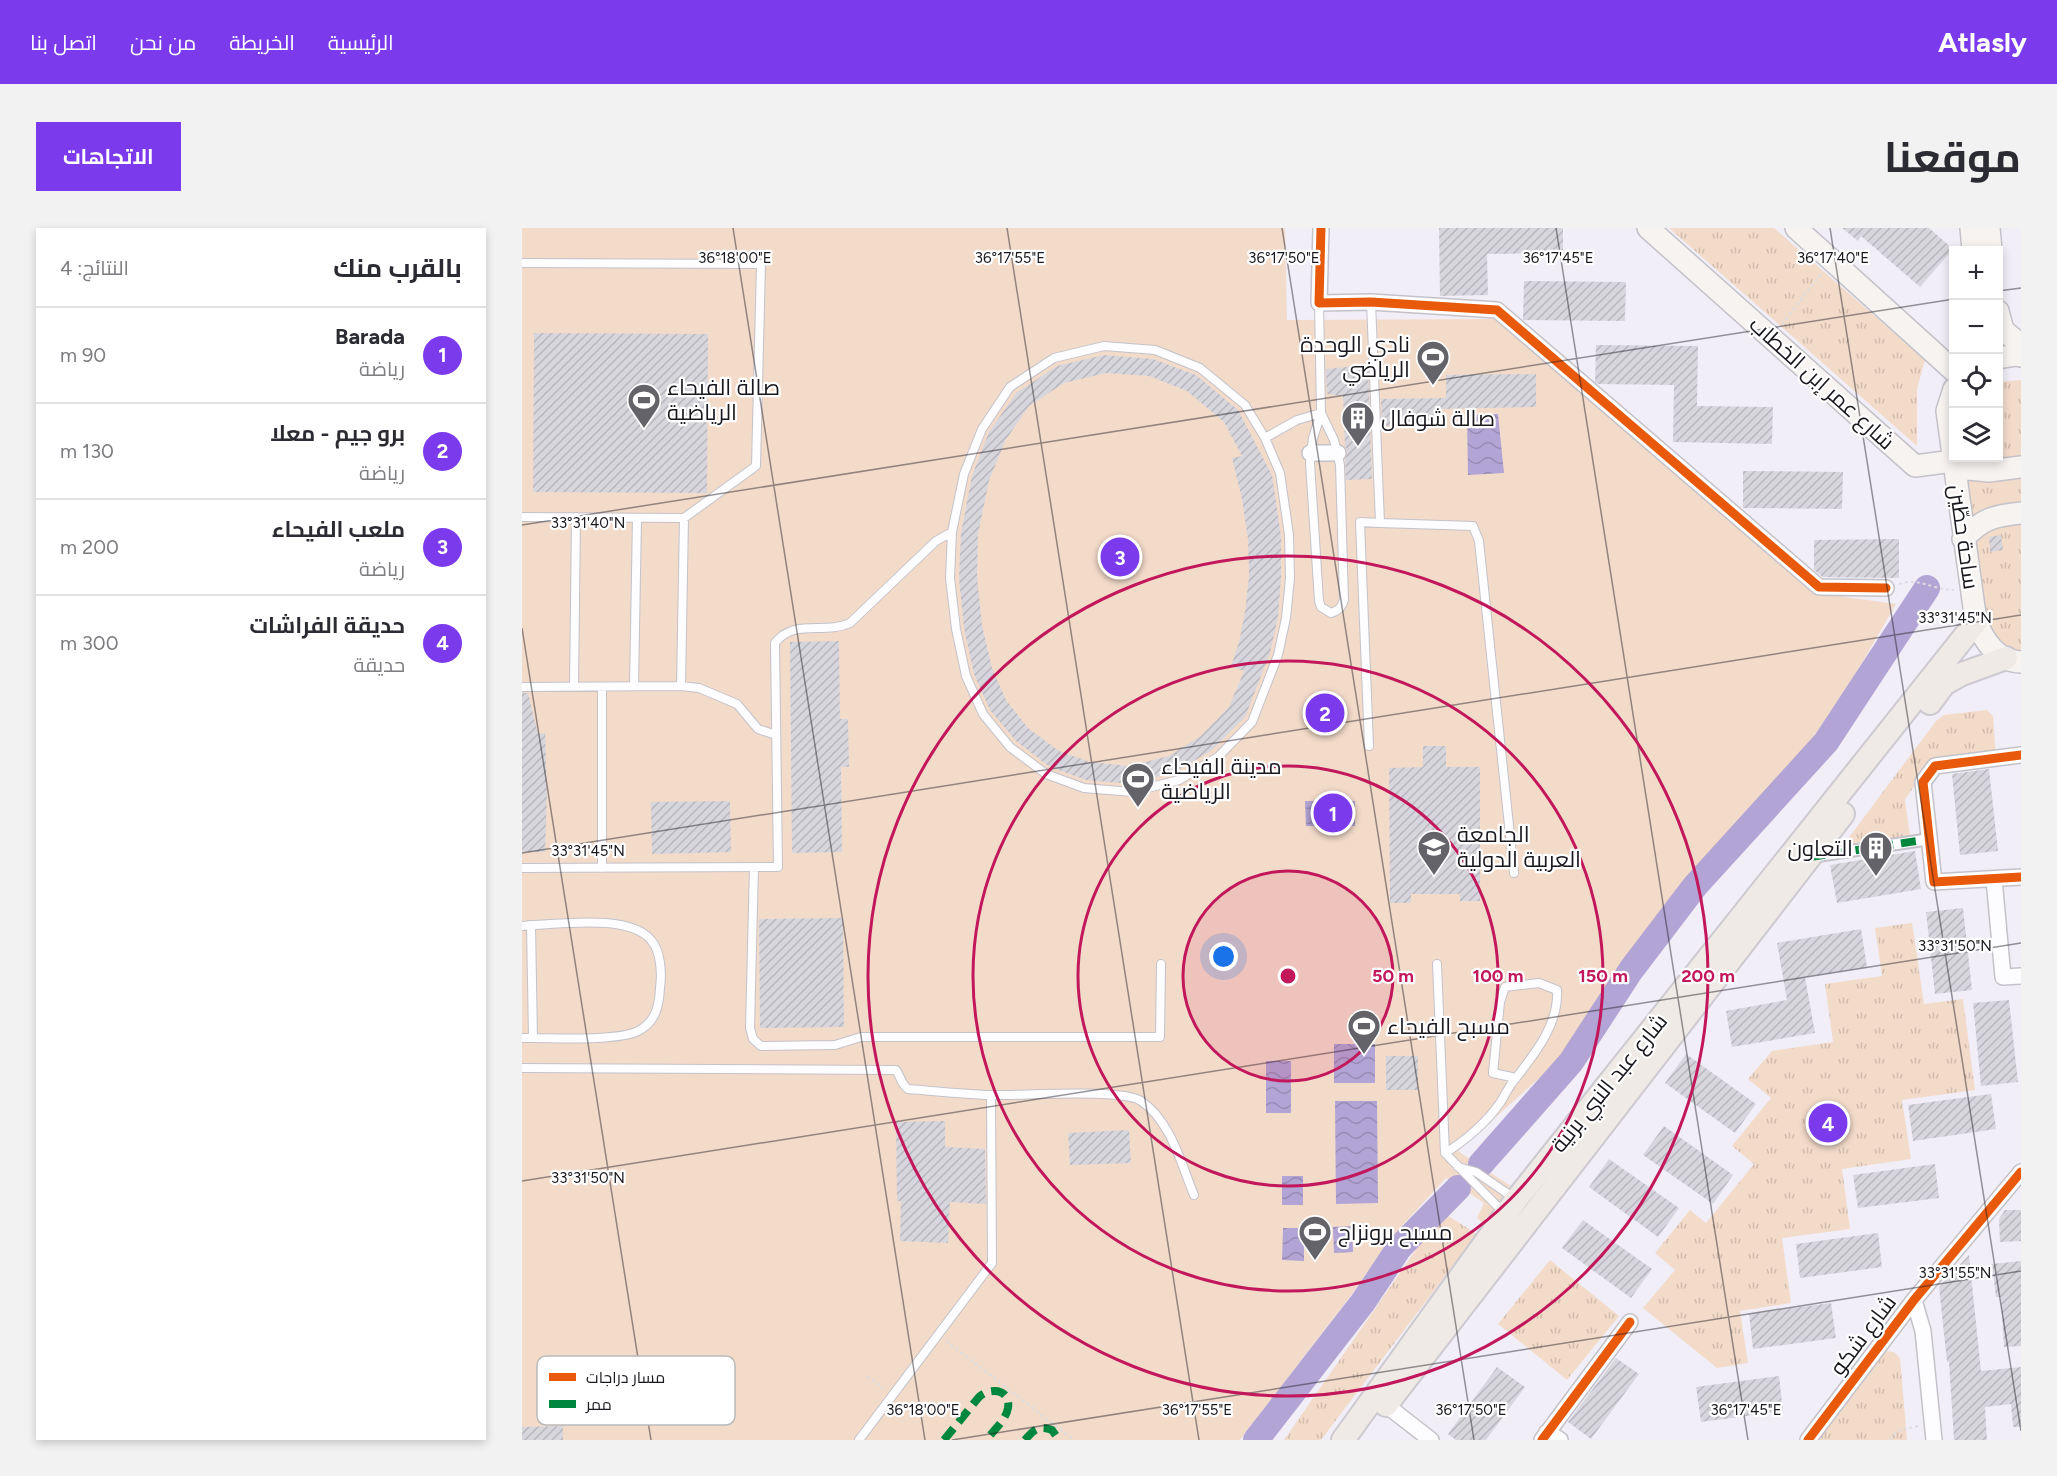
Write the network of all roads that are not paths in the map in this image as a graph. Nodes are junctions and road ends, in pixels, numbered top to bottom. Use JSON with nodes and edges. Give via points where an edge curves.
{"nodes":[{"id":1,"x":1321,"y":228,"type":"edge"},
{"id":2,"x":1648,"y":228,"type":"edge"},
{"id":3,"x":1796,"y":228,"type":"edge"},
{"id":4,"x":1971,"y":228,"type":"edge"},
{"id":5,"x":1989,"y":228,"type":"edge"},
{"id":6,"x":1973,"y":246,"type":"edge"},
{"id":7,"x":1991,"y":246,"type":"edge"},
{"id":8,"x":522,"y":263,"type":"edge"},
{"id":9,"x":1371,"y":302,"type":"junction"},
{"id":10,"x":1318,"y":303,"type":"junction"},
{"id":11,"x":2003,"y":330,"type":"edge"},
{"id":12,"x":2021,"y":345,"type":"edge"},
{"id":13,"x":2021,"y":356,"type":"edge"},
{"id":14,"x":2003,"y":357,"type":"edge"},
{"id":15,"x":1949,"y":367,"type":"edge"},
{"id":16,"x":1949,"y":403,"type":"edge"},
{"id":17,"x":1321,"y":413,"type":"junction"},
{"id":18,"x":1949,"y":428,"type":"edge"},
{"id":19,"x":1265,"y":438,"type":"junction"},
{"id":20,"x":1310,"y":453,"type":"junction"},
{"id":21,"x":1338,"y":453,"type":"junction"},
{"id":22,"x":1949,"y":462,"type":"edge"},
{"id":23,"x":1953,"y":462,"type":"edge"},
{"id":24,"x":1955,"y":462,"type":"edge"},
{"id":25,"x":2021,"y":467,"type":"edge"},
{"id":26,"x":2021,"y":513,"type":"edge"},
{"id":27,"x":522,"y":517,"type":"edge"},
{"id":28,"x":576,"y":517,"type":"junction"},
{"id":29,"x":637,"y":518,"type":"junction"},
{"id":30,"x":684,"y":518,"type":"junction"},
{"id":31,"x":1380,"y":523,"type":"junction"},
{"id":32,"x":952,"y":532,"type":"junction"},
{"id":33,"x":1963,"y":539,"type":"junction"},
{"id":34,"x":1886,"y":588,"type":"road end"},
{"id":35,"x":1976,"y":622,"type":"junction"},
{"id":36,"x":2013,"y":660,"type":"edge"},
{"id":37,"x":2021,"y":678,"type":"edge"},
{"id":38,"x":634,"y":686,"type":"junction"},
{"id":39,"x":681,"y":686,"type":"junction"},
{"id":40,"x":522,"y":687,"type":"edge"},
{"id":41,"x":574,"y":687,"type":"junction"},
{"id":42,"x":602,"y":687,"type":"junction"},
{"id":43,"x":776,"y":735,"type":"junction"},
{"id":44,"x":1369,"y":746,"type":"dead end"},
{"id":45,"x":2021,"y":755,"type":"edge"},
{"id":46,"x":1930,"y":839,"type":"junction"},
{"id":47,"x":1810,"y":857,"type":"junction"},
{"id":48,"x":754,"y":867,"type":"junction"},
{"id":49,"x":522,"y":868,"type":"edge"},
{"id":50,"x":602,"y":868,"type":"junction"},
{"id":51,"x":1514,"y":873,"type":"dead end"},
{"id":52,"x":2021,"y":877,"type":"edge"},
{"id":53,"x":1994,"y":879,"type":"junction"},
{"id":54,"x":531,"y":925,"type":"junction"},
{"id":55,"x":522,"y":926,"type":"edge"},
{"id":56,"x":1161,"y":964,"type":"dead end"},
{"id":57,"x":1437,"y":964,"type":"dead end"},
{"id":58,"x":2021,"y":976,"type":"edge"},
{"id":59,"x":522,"y":1038,"type":"edge"},
{"id":60,"x":533,"y":1038,"type":"junction"},
{"id":61,"x":522,"y":1068,"type":"edge"},
{"id":62,"x":1516,"y":1078,"type":"junction"},
{"id":63,"x":991,"y":1095,"type":"junction"},
{"id":64,"x":1445,"y":1153,"type":"junction"},
{"id":65,"x":1458,"y":1167,"type":"junction"},
{"id":66,"x":2021,"y":1172,"type":"edge"},
{"id":67,"x":1194,"y":1196,"type":"dead end"},
{"id":68,"x":1511,"y":1207,"type":"junction"},
{"id":69,"x":1914,"y":1300,"type":"junction"},
{"id":70,"x":1630,"y":1322,"type":"dead end"},
{"id":71,"x":1386,"y":1406,"type":"junction"},
{"id":72,"x":1550,"y":1437,"type":"edge"},
{"id":73,"x":859,"y":1440,"type":"edge"},
{"id":74,"x":1343,"y":1440,"type":"edge"},
{"id":75,"x":1360,"y":1440,"type":"edge"},
{"id":76,"x":1431,"y":1440,"type":"edge"},
{"id":77,"x":1808,"y":1440,"type":"edge"},
{"id":78,"x":1934,"y":1440,"type":"edge"}],
"edges":[{"from":1,"to":10,"type":"street"},
{"from":2,"to":22,"type":"main road","name":"شارع عمر إبن الخطاب","via":[[1915,466]]},
{"from":3,"to":15,"type":"main road"},
{"from":4,"to":6,"type":"main road"},
{"from":5,"to":7,"type":"main road"},
{"from":8,"to":30,"type":"lane","via":[[761,264],[756,466]]},
{"from":9,"to":10,"type":"street"},
{"from":9,"to":31,"type":"lane"},
{"from":9,"to":34,"type":"street","via":[[1497,310],[1819,587]]},
{"from":10,"to":17,"type":"lane"},
{"from":11,"to":12,"type":"main road"},
{"from":13,"to":14,"type":"main road"},
{"from":16,"to":18,"type":"main road","name":"ساحة حطّين"},
{"from":17,"to":19,"type":"lane","via":[[1297,420]]},
{"from":17,"to":20,"type":"lane"},
{"from":17,"to":21,"type":"lane"},
{"from":19,"to":32,"type":"lane","via":[[1245,405],[1200,368],[1155,350],[1104,346],[1053,358],[1010,387],[982,429],[964,474]]},
{"from":19,"to":32,"type":"lane","via":[[1280,473],[1289,536],[1290,578],[1278,655],[1252,722],[1218,757],[1179,780],[1132,792],[1084,788],[1046,774],[1010,747],[983,714],[966,676],[951,579]]},
{"from":20,"to":21,"type":"street"},
{"from":20,"to":21,"type":"lane","via":[[1319,601],[1331,613],[1342,607],[1344,600]]},
{"from":23,"to":33,"type":"main road","name":"ساحة حطّين"},
{"from":24,"to":25,"type":"main road","name":"شارع عمر إبن الخطاب","via":[[1968,469],[1989,471]]},
{"from":26,"to":33,"type":"main road","via":[[1988,519]]},
{"from":27,"to":28,"type":"lane"},
{"from":28,"to":29,"type":"lane"},
{"from":28,"to":41,"type":"lane"},
{"from":29,"to":30,"type":"lane"},
{"from":29,"to":38,"type":"lane"},
{"from":30,"to":39,"type":"lane"},
{"from":31,"to":44,"type":"lane","via":[[1360,522]]},
{"from":31,"to":51,"type":"lane","via":[[1473,526],[1479,541]]},
{"from":32,"to":43,"type":"lane","via":[[936,541],[850,623],[801,628],[781,636],[775,643]]},
{"from":33,"to":35,"type":"main road","name":"ساحة حطّين"},
{"from":35,"to":36,"type":"main road","name":"ساحة حطّين","via":[[1989,647]]},
{"from":35,"to":68,"type":"main road","name":"شارع عبد النبي برنية"},
{"from":36,"to":37,"type":"main road","name":"ساحة حطّين"},
{"from":36,"to":47,"type":"main road","name":"شارع عبد النبي برنية","via":[[1962,674],[1944,684]]},
{"from":38,"to":39,"type":"lane"},
{"from":38,"to":42,"type":"lane"},
{"from":39,"to":43,"type":"lane","via":[[699,688],[737,704],[758,729]]},
{"from":40,"to":41,"type":"lane"},
{"from":41,"to":42,"type":"lane"},
{"from":42,"to":50,"type":"lane"},
{"from":43,"to":48,"type":"lane","via":[[778,867]]},
{"from":45,"to":46,"type":"street","via":[[1935,766],[1923,782]]},
{"from":46,"to":47,"type":"street"},
{"from":46,"to":53,"type":"street","via":[[1934,882]]},
{"from":47,"to":71,"type":"main road","name":"شارع عبد النبي برنية"},
{"from":48,"to":50,"type":"lane"},
{"from":48,"to":56,"type":"lane","via":[[750,1028],[753,1039],[761,1046],[835,1045],[861,1037],[1160,1037]]},
{"from":49,"to":50,"type":"lane"},
{"from":52,"to":53,"type":"street"},
{"from":53,"to":58,"type":"street","via":[[2003,977]]},
{"from":54,"to":55,"type":"lane"},
{"from":54,"to":60,"type":"lane"},
{"from":54,"to":60,"type":"lane","via":[[596,923],[638,929],[653,941],[661,977],[656,1014],[637,1032]]},
{"from":57,"to":64,"type":"lane"},
{"from":59,"to":60,"type":"lane"},
{"from":61,"to":63,"type":"lane","via":[[896,1070],[908,1089]]},
{"from":62,"to":62,"type":"lane","via":[[1547,1032],[1558,1004],[1557,990],[1539,983],[1505,987],[1500,1002],[1494,1073]]},
{"from":62,"to":64,"type":"lane","via":[[1499,1104]]},
{"from":63,"to":67,"type":"lane","via":[[1117,1094],[1139,1099],[1155,1112],[1170,1135]]},
{"from":63,"to":73,"type":"lane","via":[[992,1263]]},
{"from":64,"to":65,"type":"lane"},
{"from":65,"to":68,"type":"lane"},
{"from":65,"to":68,"type":"lane","via":[[1476,1172]]},
{"from":66,"to":69,"type":"street","name":"شارع شكو"},
{"from":68,"to":74,"type":"main road","name":"شارع عبد النبي برنية"},
{"from":69,"to":77,"type":"street","name":"شارع شكو"},
{"from":69,"to":78,"type":"street","via":[[1923,1331]]},
{"from":70,"to":72,"type":"street"},
{"from":71,"to":75,"type":"main road","name":"شارع عبد النبي برنية"},
{"from":71,"to":76,"type":"street"}]}
